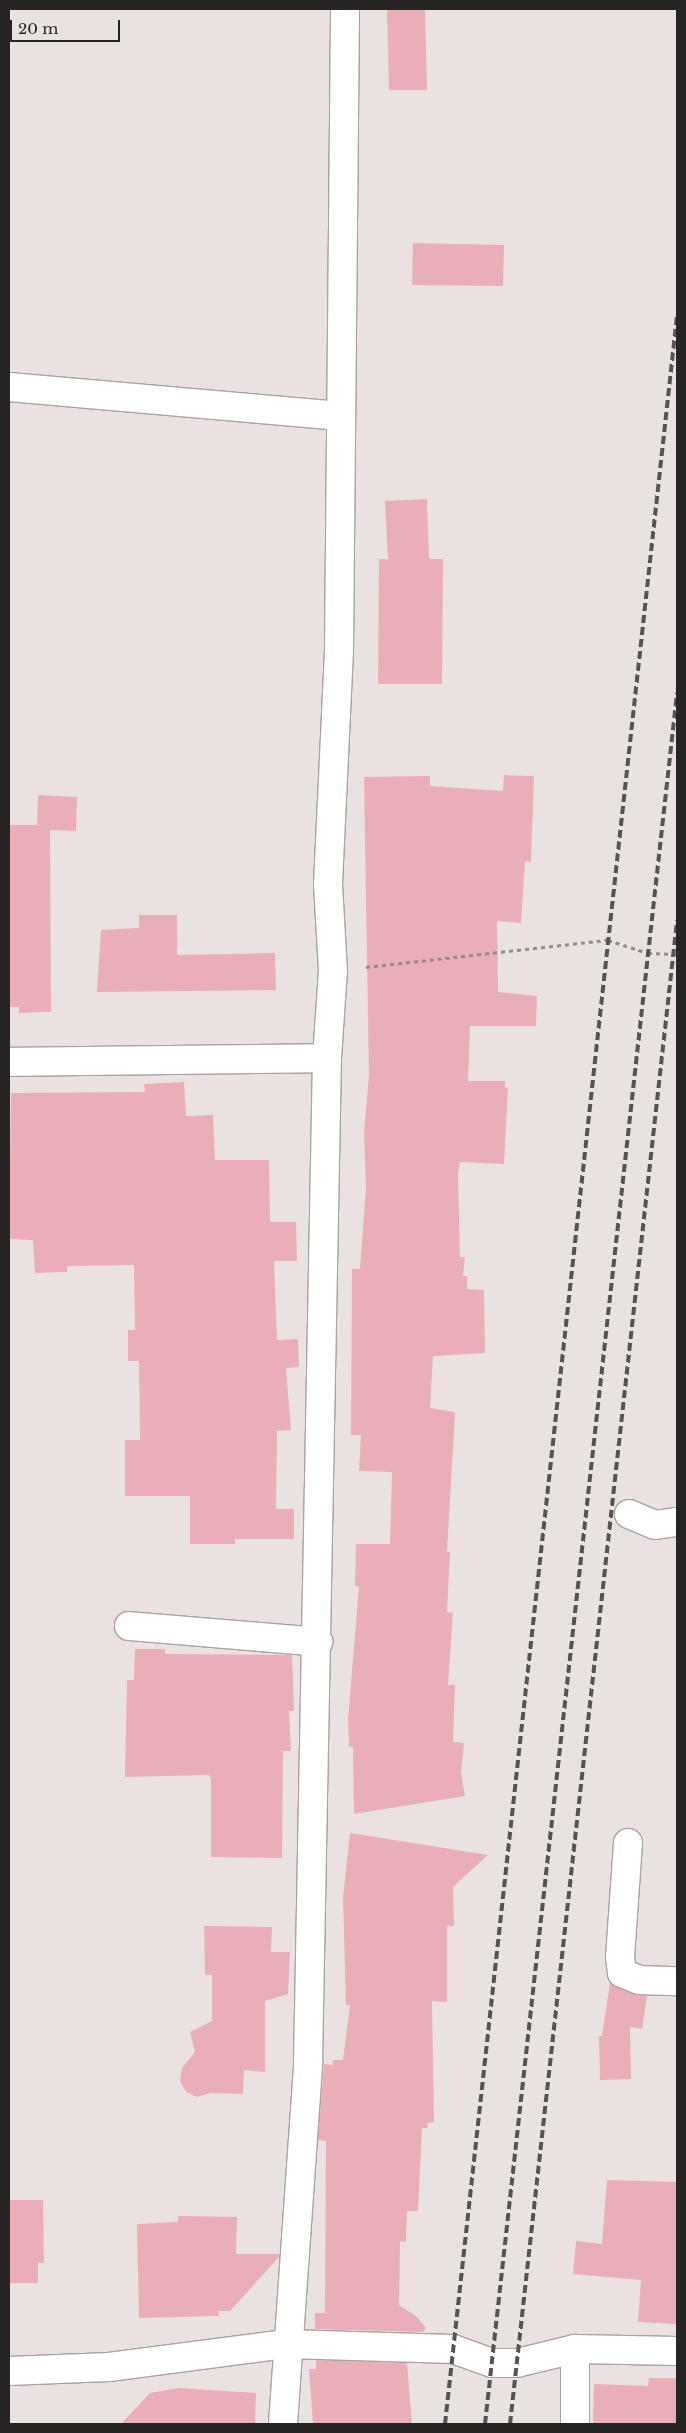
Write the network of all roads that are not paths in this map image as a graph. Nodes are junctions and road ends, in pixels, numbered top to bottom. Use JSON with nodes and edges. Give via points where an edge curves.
{"nodes":[{"id":1,"x":345,"y":9,"type":"edge"},
{"id":2,"x":9,"y":388,"type":"edge"},
{"id":3,"x":341,"y":416,"type":"junction"},
{"id":4,"x":327,"y":1058,"type":"junction"},
{"id":5,"x":9,"y":1062,"type":"edge"},
{"id":6,"x":629,"y":1514,"type":"dead end"},
{"id":7,"x":677,"y":1522,"type":"edge"},
{"id":8,"x":129,"y":1626,"type":"dead end"},
{"id":9,"x":318,"y":1642,"type":"junction"},
{"id":10,"x":628,"y":1843,"type":"dead end"},
{"id":11,"x":677,"y":1981,"type":"edge"},
{"id":12,"x":287,"y":2344,"type":"junction"},
{"id":13,"x":575,"y":2349,"type":"junction"},
{"id":14,"x":677,"y":2351,"type":"edge"},
{"id":15,"x":9,"y":2371,"type":"edge"},
{"id":16,"x":283,"y":2424,"type":"edge"},
{"id":17,"x":575,"y":2424,"type":"edge"}],
"edges":[{"from":1,"to":3,"type":"street"},
{"from":2,"to":3,"type":"street"},
{"from":3,"to":4,"type":"street","via":[[340,649],[328,884],[333,970]]},
{"from":4,"to":5,"type":"street"},
{"from":4,"to":9,"type":"street"},
{"from":6,"to":7,"type":"street","via":[[655,1525]]},
{"from":8,"to":9,"type":"street"},
{"from":9,"to":12,"type":"street","via":[[308,2063]]},
{"from":10,"to":11,"type":"street","via":[[620,1957],[622,1973],[639,1980]]},
{"from":12,"to":13,"type":"street","via":[[453,2349],[492,2363],[517,2363]]},
{"from":12,"to":15,"type":"street","via":[[109,2368]]},
{"from":12,"to":16,"type":"street"},
{"from":13,"to":14,"type":"street"},
{"from":13,"to":17,"type":"street"}]}
